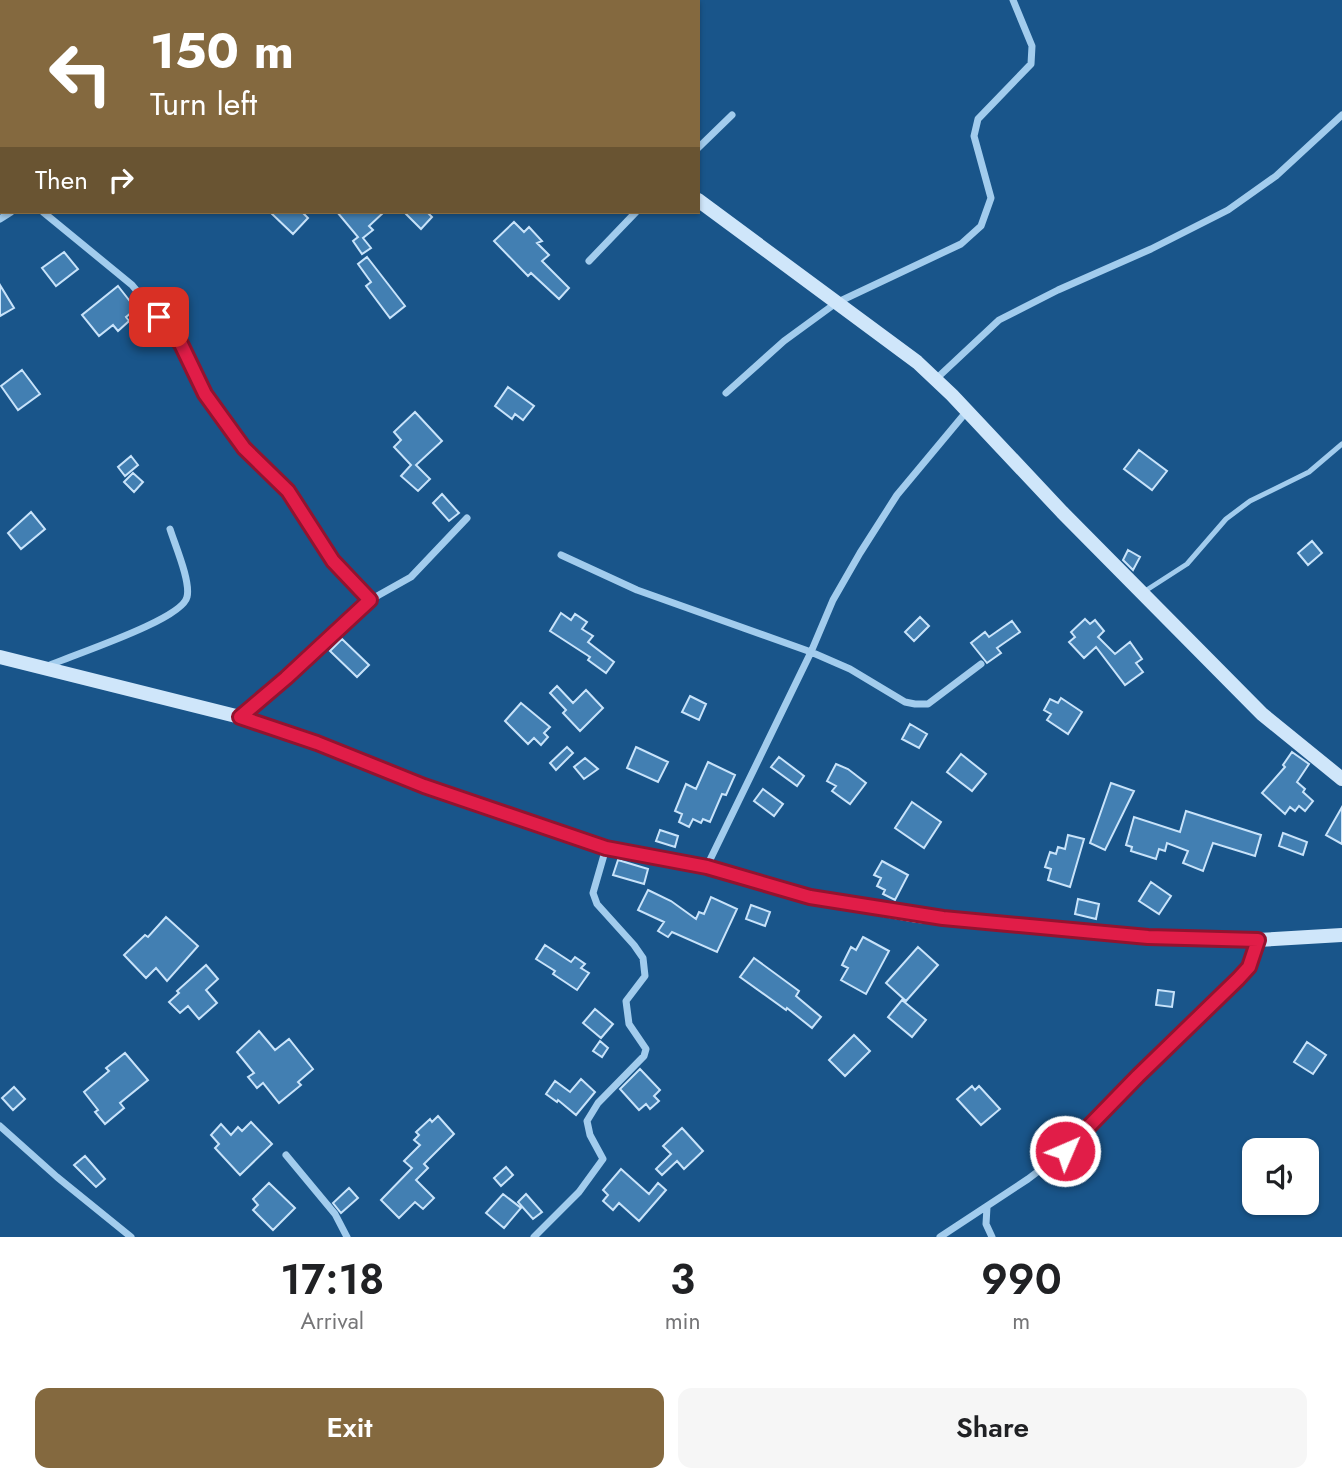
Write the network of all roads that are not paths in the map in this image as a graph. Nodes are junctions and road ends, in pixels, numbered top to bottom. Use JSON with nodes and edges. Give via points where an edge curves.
{"nodes":[{"id":1,"x":1013,"y":0,"type":"edge"},
{"id":2,"x":732,"y":115,"type":"dead end"},
{"id":3,"x":1342,"y":115,"type":"edge"},
{"id":4,"x":700,"y":146,"type":"edge"},
{"id":5,"x":700,"y":201,"type":"edge"},
{"id":6,"x":45,"y":214,"type":"edge"},
{"id":7,"x":634,"y":214,"type":"edge"},
{"id":8,"x":589,"y":261,"type":"dead end"},
{"id":9,"x":836,"y":303,"type":"junction"},
{"id":10,"x":936,"y":380,"type":"junction"},
{"id":11,"x":726,"y":393,"type":"dead end"},
{"id":12,"x":967,"y":410,"type":"junction"},
{"id":13,"x":1342,"y":444,"type":"edge"},
{"id":14,"x":467,"y":518,"type":"dead end"},
{"id":15,"x":170,"y":529,"type":"dead end"},
{"id":16,"x":561,"y":555,"type":"dead end"},
{"id":17,"x":1142,"y":593,"type":"junction"},
{"id":18,"x":370,"y":600,"type":"junction"},
{"id":19,"x":811,"y":652,"type":"junction"},
{"id":20,"x":0,"y":657,"type":"edge"},
{"id":21,"x":981,"y":664,"type":"dead end"},
{"id":22,"x":44,"y":668,"type":"junction"},
{"id":23,"x":240,"y":717,"type":"junction"},
{"id":24,"x":1342,"y":779,"type":"edge"},
{"id":25,"x":606,"y":848,"type":"junction"},
{"id":26,"x":707,"y":867,"type":"junction"},
{"id":27,"x":1342,"y":935,"type":"edge"},
{"id":28,"x":1258,"y":940,"type":"junction"},
{"id":29,"x":0,"y":1126,"type":"edge"},
{"id":30,"x":286,"y":1155,"type":"dead end"},
{"id":31,"x":987,"y":1206,"type":"junction"},
{"id":32,"x":131,"y":1237,"type":"edge"},
{"id":33,"x":346,"y":1237,"type":"edge"},
{"id":34,"x":534,"y":1237,"type":"edge"},
{"id":35,"x":940,"y":1237,"type":"edge"},
{"id":36,"x":992,"y":1237,"type":"edge"}],
"edges":[{"from":1,"to":9,"type":"street","via":[[1032,46],[1031,64],[978,120],[974,136],[991,198],[981,226],[961,244]]},
{"from":2,"to":4,"type":"street"},
{"from":3,"to":10,"type":"street","via":[[1276,176],[1228,210],[999,320]]},
{"from":5,"to":9,"type":"main road"},
{"from":6,"to":18,"type":"street","via":[[132,285],[181,344],[205,394],[244,448],[288,491],[333,561]]},
{"from":7,"to":8,"type":"street"},
{"from":9,"to":10,"type":"main road"},
{"from":9,"to":11,"type":"street","via":[[784,341]]},
{"from":10,"to":12,"type":"main road"},
{"from":12,"to":17,"type":"main road"},
{"from":12,"to":19,"type":"street","via":[[898,495],[860,553]]},
{"from":13,"to":17,"type":"lane","via":[[1308,472],[1242,507],[1187,564]]},
{"from":14,"to":18,"type":"street","via":[[411,577]]},
{"from":15,"to":22,"type":"street","via":[[187,587],[182,606]]},
{"from":16,"to":19,"type":"street","via":[[637,590]]},
{"from":17,"to":24,"type":"main road","via":[[1262,715]]},
{"from":18,"to":23,"type":"street"},
{"from":19,"to":21,"type":"street","via":[[915,705],[928,704]]},
{"from":19,"to":26,"type":"street"},
{"from":20,"to":22,"type":"main road"},
{"from":22,"to":23,"type":"main road"},
{"from":23,"to":25,"type":"main road"},
{"from":25,"to":26,"type":"main road"},
{"from":25,"to":34,"type":"street","via":[[593,893],[597,904],[643,958],[645,976],[626,1001],[629,1024],[646,1049],[587,1121],[603,1158],[579,1192]]},
{"from":26,"to":28,"type":"main road","via":[[810,897],[918,916],[1148,937]]},
{"from":27,"to":28,"type":"main road"},
{"from":28,"to":31,"type":"street","via":[[1249,967],[1075,1141]]},
{"from":29,"to":32,"type":"street"},
{"from":30,"to":33,"type":"street","via":[[335,1214]]},
{"from":31,"to":35,"type":"street"},
{"from":31,"to":36,"type":"street","via":[[986,1224]]}]}
